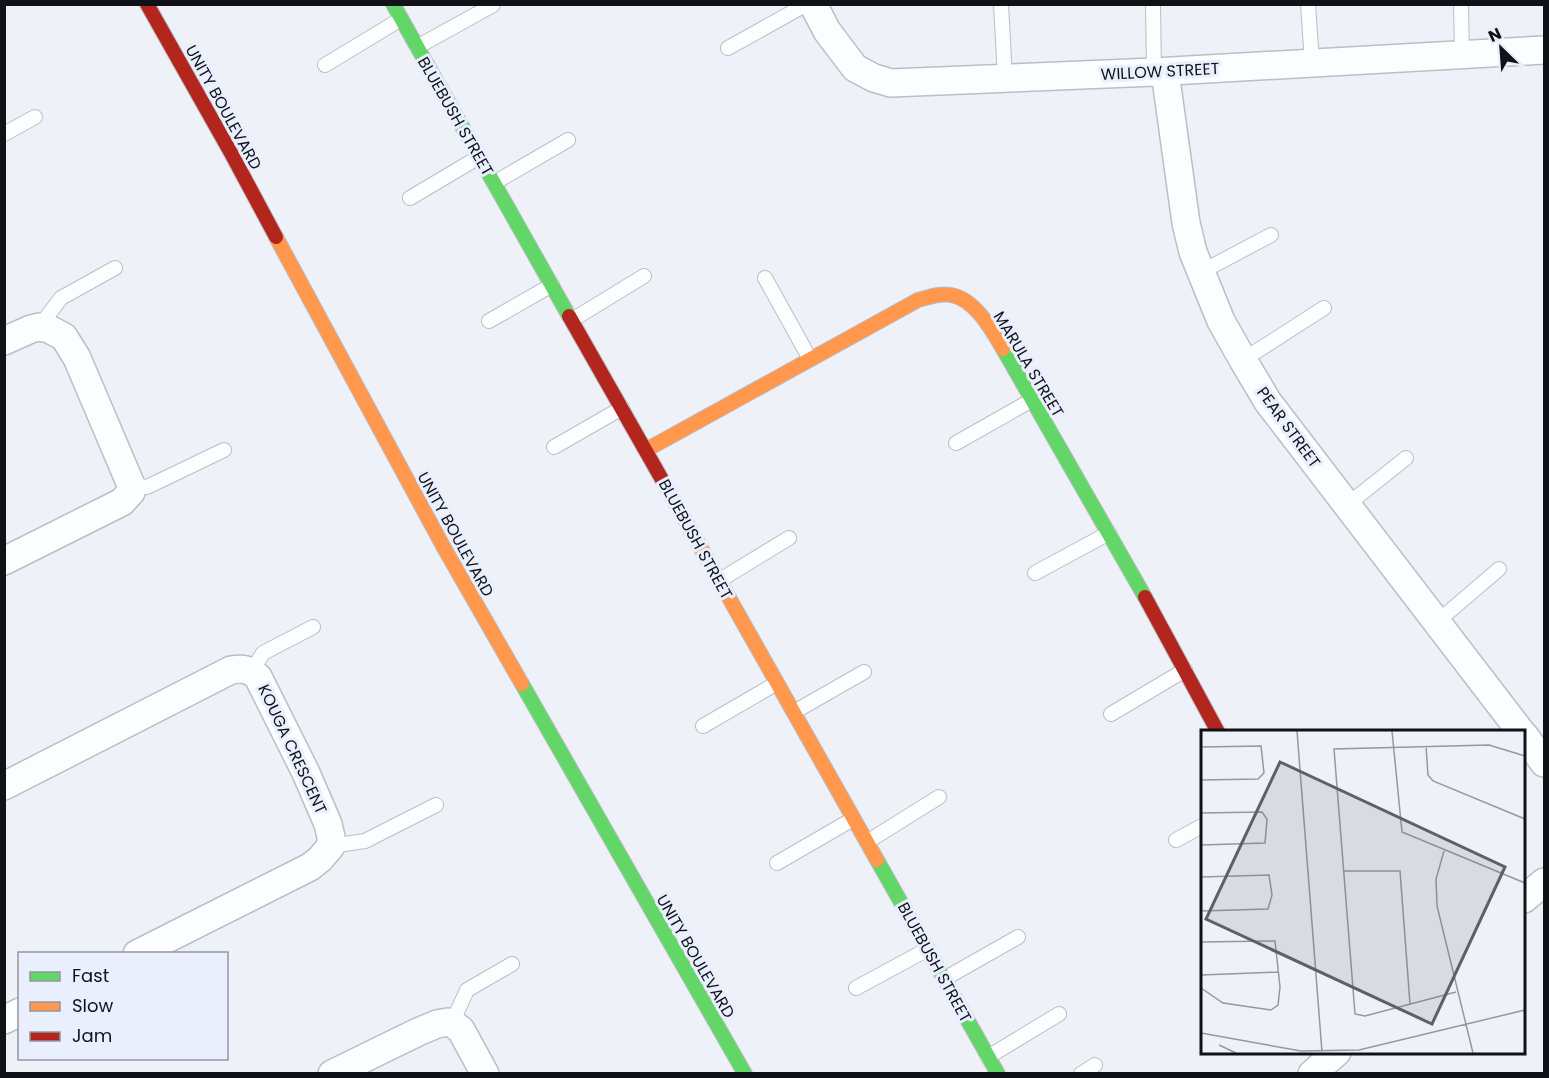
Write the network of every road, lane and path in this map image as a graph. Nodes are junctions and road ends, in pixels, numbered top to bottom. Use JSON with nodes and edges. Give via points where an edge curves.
{"nodes":[{"id":1,"x":147,"y":4,"type":"edge"},
{"id":2,"x":393,"y":4,"type":"edge"},
{"id":3,"x":807,"y":4,"type":"edge"},
{"id":4,"x":813,"y":4,"type":"edge"},
{"id":5,"x":1001,"y":4,"type":"edge"},
{"id":6,"x":1153,"y":4,"type":"edge"},
{"id":7,"x":1308,"y":4,"type":"edge"},
{"id":8,"x":1461,"y":4,"type":"edge"},
{"id":9,"x":493,"y":5,"type":"edge"},
{"id":10,"x":401,"y":18,"type":"junction"},
{"id":11,"x":417,"y":47,"type":"junction"},
{"id":12,"x":728,"y":48,"type":"dead end"},
{"id":13,"x":1545,"y":50,"type":"edge"},
{"id":14,"x":1462,"y":55,"type":"junction"},
{"id":15,"x":1311,"y":63,"type":"junction"},
{"id":16,"x":325,"y":65,"type":"dead end"},
{"id":17,"x":1160,"y":72,"type":"junction"},
{"id":18,"x":1005,"y":79,"type":"junction"},
{"id":19,"x":35,"y":117,"type":"dead end"},
{"id":20,"x":4,"y":134,"type":"edge"},
{"id":21,"x":568,"y":140,"type":"dead end"},
{"id":22,"x":480,"y":157,"type":"junction"},
{"id":23,"x":494,"y":183,"type":"junction"},
{"id":24,"x":410,"y":198,"type":"dead end"},
{"id":25,"x":1271,"y":235,"type":"dead end"},
{"id":26,"x":115,"y":268,"type":"dead end"},
{"id":27,"x":1201,"y":272,"type":"junction"},
{"id":28,"x":644,"y":276,"type":"dead end"},
{"id":29,"x":765,"y":278,"type":"dead end"},
{"id":30,"x":552,"y":285,"type":"junction"},
{"id":31,"x":1324,"y":308,"type":"dead end"},
{"id":32,"x":572,"y":320,"type":"junction"},
{"id":33,"x":489,"y":321,"type":"dead end"},
{"id":34,"x":39,"y":327,"type":"junction"},
{"id":35,"x":4,"y":341,"type":"edge"},
{"id":36,"x":810,"y":359,"type":"junction"},
{"id":37,"x":1243,"y":360,"type":"junction"},
{"id":38,"x":1032,"y":400,"type":"junction"},
{"id":39,"x":622,"y":408,"type":"junction"},
{"id":40,"x":956,"y":443,"type":"dead end"},
{"id":41,"x":554,"y":447,"type":"dead end"},
{"id":42,"x":224,"y":450,"type":"dead end"},
{"id":43,"x":646,"y":450,"type":"junction"},
{"id":44,"x":1406,"y":458,"type":"dead end"},
{"id":45,"x":131,"y":485,"type":"junction"},
{"id":46,"x":1347,"y":505,"type":"junction"},
{"id":47,"x":1108,"y":533,"type":"junction"},
{"id":48,"x":789,"y":538,"type":"dead end"},
{"id":49,"x":4,"y":561,"type":"edge"},
{"id":50,"x":1499,"y":569,"type":"dead end"},
{"id":51,"x":1035,"y":573,"type":"dead end"},
{"id":52,"x":720,"y":580,"type":"junction"},
{"id":53,"x":1437,"y":622,"type":"junction"},
{"id":54,"x":313,"y":627,"type":"dead end"},
{"id":55,"x":1185,"y":670,"type":"junction"},
{"id":56,"x":252,"y":671,"type":"junction"},
{"id":57,"x":864,"y":672,"type":"dead end"},
{"id":58,"x":777,"y":683,"type":"junction"},
{"id":59,"x":794,"y":712,"type":"junction"},
{"id":60,"x":1111,"y":714,"type":"dead end"},
{"id":61,"x":703,"y":726,"type":"dead end"},
{"id":62,"x":1217,"y":730,"type":"edge"},
{"id":63,"x":1523,"y":730,"type":"edge"},
{"id":64,"x":4,"y":786,"type":"edge"},
{"id":65,"x":939,"y":797,"type":"dead end"},
{"id":66,"x":436,"y":805,"type":"dead end"},
{"id":67,"x":854,"y":819,"type":"junction"},
{"id":68,"x":1201,"y":827,"type":"edge"},
{"id":69,"x":1176,"y":840,"type":"dead end"},
{"id":70,"x":867,"y":842,"type":"junction"},
{"id":71,"x":331,"y":846,"type":"junction"},
{"id":72,"x":777,"y":863,"type":"dead end"},
{"id":73,"x":1545,"y":882,"type":"edge"},
{"id":74,"x":1525,"y":898,"type":"edge"},
{"id":75,"x":1018,"y":937,"type":"dead end"},
{"id":76,"x":928,"y":949,"type":"junction"},
{"id":77,"x":141,"y":952,"type":"edge"},
{"id":78,"x":512,"y":964,"type":"dead end"},
{"id":79,"x":944,"y":979,"type":"junction"},
{"id":80,"x":856,"y":988,"type":"dead end"},
{"id":81,"x":18,"y":1013,"type":"edge"},
{"id":82,"x":1059,"y":1014,"type":"dead end"},
{"id":83,"x":4,"y":1020,"type":"edge"},
{"id":84,"x":452,"y":1023,"type":"junction"},
{"id":85,"x":1336,"y":1054,"type":"edge"},
{"id":86,"x":988,"y":1057,"type":"junction"},
{"id":87,"x":1095,"y":1065,"type":"dead end"},
{"id":88,"x":997,"y":1073,"type":"edge"},
{"id":89,"x":332,"y":1074,"type":"edge"},
{"id":90,"x":485,"y":1074,"type":"edge"},
{"id":91,"x":745,"y":1074,"type":"edge"},
{"id":92,"x":1081,"y":1074,"type":"edge"},
{"id":93,"x":1312,"y":1074,"type":"edge"}],
"edges":[{"from":1,"to":91,"type":"street","name":"UNITY BOULEVARD","via":[[449,557]]},
{"from":2,"to":10,"type":"street","name":"BLUEBUSH STREET"},
{"from":3,"to":12,"type":"lane"},
{"from":4,"to":18,"type":"street","name":"WILLOW STREET","via":[[855,68],[874,78],[891,83]]},
{"from":5,"to":18,"type":"lane"},
{"from":6,"to":17,"type":"lane"},
{"from":7,"to":15,"type":"lane"},
{"from":8,"to":14,"type":"lane"},
{"from":9,"to":11,"type":"lane"},
{"from":10,"to":11,"type":"street","name":"BLUEBUSH STREET"},
{"from":10,"to":16,"type":"lane"},
{"from":11,"to":22,"type":"street","name":"BLUEBUSH STREET"},
{"from":13,"to":14,"type":"street","name":"WILLOW STREET"},
{"from":14,"to":15,"type":"street","name":"WILLOW STREET"},
{"from":15,"to":17,"type":"street","name":"WILLOW STREET"},
{"from":17,"to":18,"type":"street","name":"WILLOW STREET"},
{"from":17,"to":27,"type":"street","name":"PEAR STREET","via":[[1186,222]]},
{"from":19,"to":20,"type":"lane"},
{"from":21,"to":23,"type":"lane"},
{"from":22,"to":23,"type":"street","name":"BLUEBUSH STREET"},
{"from":22,"to":24,"type":"lane"},
{"from":23,"to":30,"type":"street","name":"BLUEBUSH STREET"},
{"from":25,"to":27,"type":"lane"},
{"from":26,"to":34,"type":"lane","via":[[61,298]]},
{"from":27,"to":37,"type":"street","name":"PEAR STREET","via":[[1221,321]]},
{"from":28,"to":32,"type":"lane"},
{"from":29,"to":36,"type":"lane"},
{"from":30,"to":32,"type":"street","name":"BLUEBUSH STREET"},
{"from":30,"to":33,"type":"lane"},
{"from":31,"to":37,"type":"lane"},
{"from":32,"to":39,"type":"street","name":"BLUEBUSH STREET"},
{"from":34,"to":35,"type":"street"},
{"from":34,"to":45,"type":"street","via":[[64,337],[71,348]]},
{"from":36,"to":38,"type":"street","name":"MARULA STREET","via":[[918,300],[950,294],[964,298],[988,324]]},
{"from":36,"to":43,"type":"street","name":"MARULA STREET"},
{"from":37,"to":46,"type":"street","name":"PEAR STREET","via":[[1268,402]]},
{"from":38,"to":40,"type":"lane"},
{"from":38,"to":47,"type":"street","name":"MARULA STREET"},
{"from":39,"to":41,"type":"lane"},
{"from":39,"to":43,"type":"street","name":"BLUEBUSH STREET"},
{"from":42,"to":45,"type":"lane","via":[[147,487]]},
{"from":43,"to":52,"type":"street","name":"BLUEBUSH STREET"},
{"from":44,"to":46,"type":"lane"},
{"from":45,"to":49,"type":"street","via":[[123,502]]},
{"from":46,"to":53,"type":"street","name":"PEAR STREET"},
{"from":47,"to":51,"type":"lane"},
{"from":47,"to":55,"type":"street","name":"MARULA STREET"},
{"from":48,"to":52,"type":"lane"},
{"from":50,"to":53,"type":"lane"},
{"from":52,"to":58,"type":"street","name":"BLUEBUSH STREET"},
{"from":53,"to":63,"type":"street","name":"PEAR STREET"},
{"from":54,"to":56,"type":"lane","via":[[263,653]]},
{"from":55,"to":60,"type":"lane"},
{"from":55,"to":62,"type":"street","name":"MARULA STREET"},
{"from":56,"to":64,"type":"street","name":"KOUGA CRESCENT","via":[[231,670]]},
{"from":56,"to":71,"type":"street","name":"KOUGA CRESCENT","via":[[262,683],[322,807]]},
{"from":57,"to":59,"type":"lane"},
{"from":58,"to":59,"type":"street","name":"BLUEBUSH STREET"},
{"from":58,"to":61,"type":"lane"},
{"from":59,"to":67,"type":"street","name":"BLUEBUSH STREET"},
{"from":65,"to":70,"type":"lane"},
{"from":66,"to":71,"type":"lane","via":[[364,841]]},
{"from":67,"to":70,"type":"street","name":"BLUEBUSH STREET"},
{"from":67,"to":72,"type":"lane"},
{"from":68,"to":69,"type":"lane"},
{"from":70,"to":76,"type":"street","name":"BLUEBUSH STREET"},
{"from":71,"to":77,"type":"street","via":[[310,867]]},
{"from":73,"to":74,"type":"street"},
{"from":75,"to":79,"type":"lane"},
{"from":76,"to":79,"type":"street","name":"BLUEBUSH STREET"},
{"from":76,"to":80,"type":"lane"},
{"from":78,"to":84,"type":"lane","via":[[467,990]]},
{"from":79,"to":86,"type":"street","name":"BLUEBUSH STREET"},
{"from":81,"to":83,"type":"street"},
{"from":82,"to":86,"type":"lane"},
{"from":84,"to":89,"type":"street","via":[[425,1029]]},
{"from":84,"to":90,"type":"street","via":[[461,1030]]},
{"from":85,"to":93,"type":"street"},
{"from":86,"to":88,"type":"street","name":"BLUEBUSH STREET"},
{"from":87,"to":92,"type":"lane"}]}
